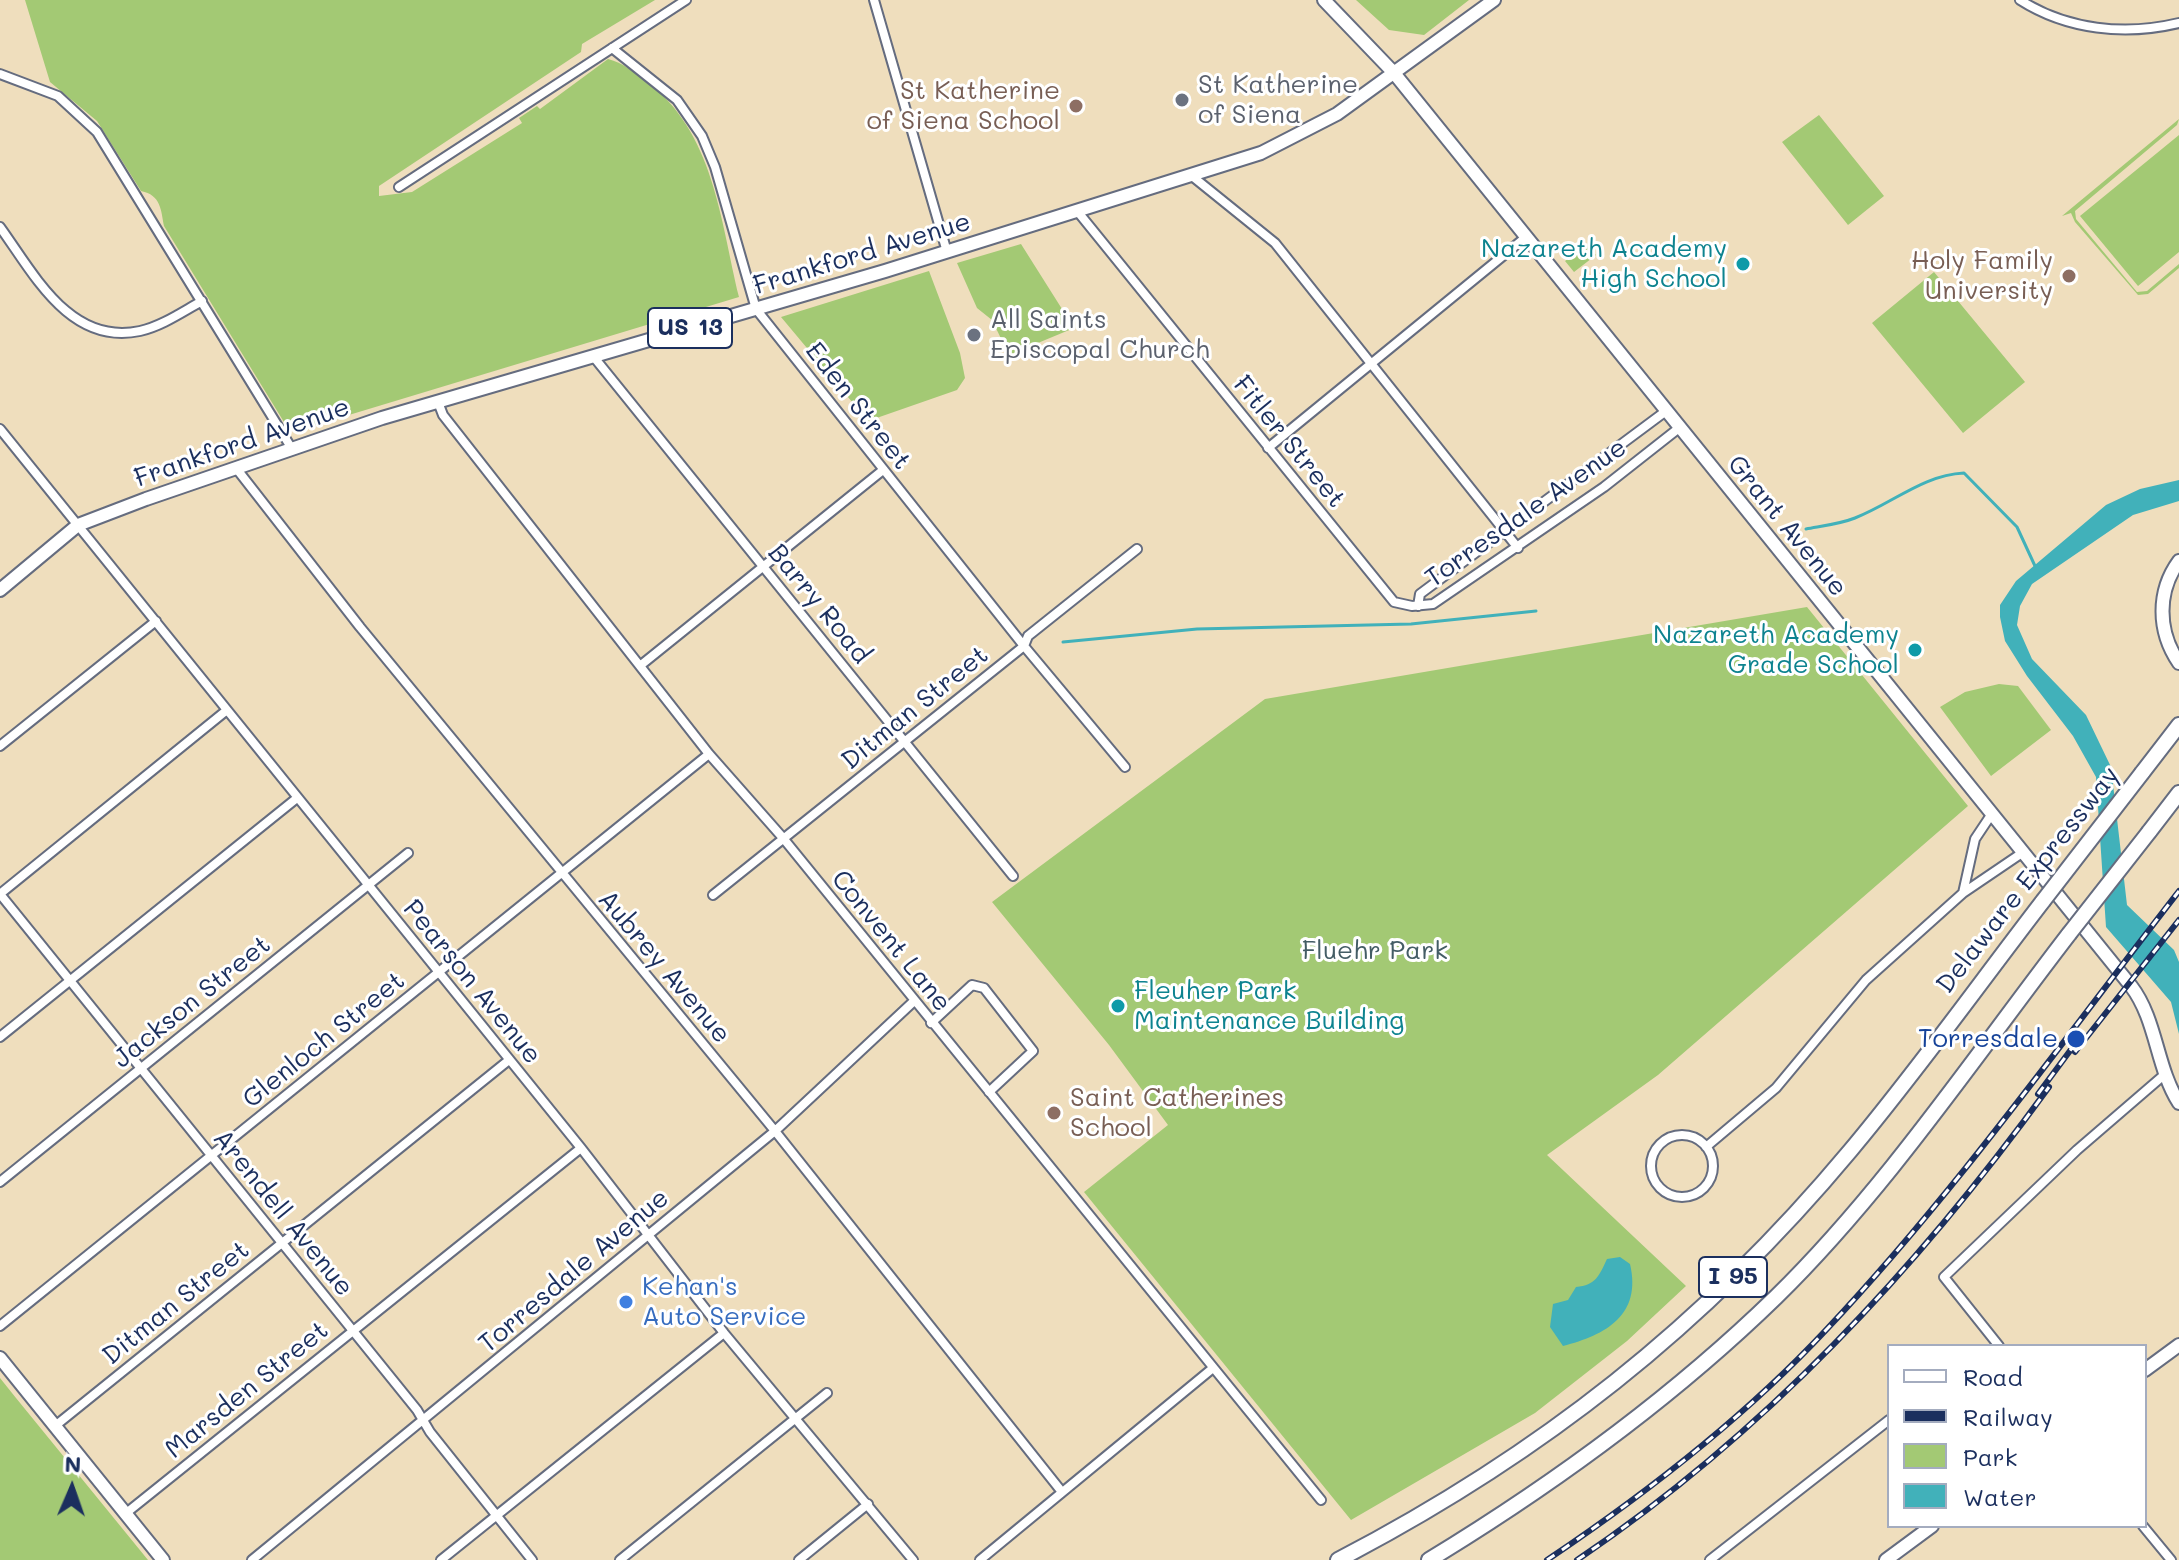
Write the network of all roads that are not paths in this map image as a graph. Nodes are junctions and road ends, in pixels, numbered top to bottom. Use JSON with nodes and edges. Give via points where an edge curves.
{"nodes":[{"id":1,"x":686,"y":0,"type":"edge"},
{"id":2,"x":874,"y":0,"type":"edge"},
{"id":3,"x":1324,"y":0,"type":"edge"},
{"id":4,"x":1494,"y":0,"type":"edge"},
{"id":5,"x":2020,"y":0,"type":"edge"},
{"id":6,"x":2179,"y":23,"type":"edge"},
{"id":7,"x":612,"y":48,"type":"junction"},
{"id":8,"x":1394,"y":73,"type":"junction"},
{"id":9,"x":0,"y":74,"type":"edge"},
{"id":10,"x":1192,"y":176,"type":"junction"},
{"id":11,"x":399,"y":187,"type":"dead end"},
{"id":12,"x":1078,"y":212,"type":"junction"},
{"id":13,"x":0,"y":227,"type":"edge"},
{"id":14,"x":1526,"y":237,"type":"junction"},
{"id":15,"x":947,"y":252,"type":"junction"},
{"id":16,"x":202,"y":301,"type":"junction"},
{"id":17,"x":756,"y":309,"type":"junction"},
{"id":18,"x":593,"y":356,"type":"junction"},
{"id":19,"x":1371,"y":365,"type":"junction"},
{"id":20,"x":438,"y":402,"type":"junction"},
{"id":21,"x":1666,"y":411,"type":"junction"},
{"id":22,"x":1679,"y":428,"type":"junction"},
{"id":23,"x":0,"y":431,"type":"edge"},
{"id":24,"x":1268,"y":448,"type":"junction"},
{"id":25,"x":292,"y":449,"type":"junction"},
{"id":26,"x":236,"y":468,"type":"junction"},
{"id":27,"x":883,"y":470,"type":"junction"},
{"id":28,"x":78,"y":525,"type":"junction"},
{"id":29,"x":1505,"y":533,"type":"junction"},
{"id":30,"x":1518,"y":548,"type":"junction"},
{"id":31,"x":1137,"y":549,"type":"dead end"},
{"id":32,"x":2179,"y":561,"type":"edge"},
{"id":33,"x":762,"y":566,"type":"junction"},
{"id":34,"x":0,"y":590,"type":"edge"},
{"id":35,"x":1418,"y":606,"type":"junction"},
{"id":36,"x":156,"y":621,"type":"junction"},
{"id":37,"x":1024,"y":646,"type":"junction"},
{"id":38,"x":2179,"y":663,"type":"edge"},
{"id":39,"x":641,"y":665,"type":"junction"},
{"id":40,"x":227,"y":710,"type":"junction"},
{"id":41,"x":2179,"y":725,"type":"edge"},
{"id":42,"x":905,"y":743,"type":"junction"},
{"id":43,"x":0,"y":746,"type":"edge"},
{"id":44,"x":709,"y":754,"type":"junction"},
{"id":45,"x":1125,"y":767,"type":"dead end"},
{"id":46,"x":2179,"y":793,"type":"edge"},
{"id":47,"x":297,"y":798,"type":"junction"},
{"id":48,"x":1991,"y":815,"type":"junction"},
{"id":49,"x":783,"y":838,"type":"junction"},
{"id":50,"x":408,"y":853,"type":"dead end"},
{"id":51,"x":2022,"y":853,"type":"junction"},
{"id":52,"x":561,"y":874,"type":"junction"},
{"id":53,"x":1013,"y":876,"type":"dead end"},
{"id":54,"x":368,"y":886,"type":"junction"},
{"id":55,"x":1963,"y":893,"type":"junction"},
{"id":56,"x":0,"y":894,"type":"edge"},
{"id":57,"x":713,"y":895,"type":"dead end"},
{"id":58,"x":439,"y":973,"type":"junction"},
{"id":59,"x":70,"y":981,"type":"junction"},
{"id":60,"x":913,"y":1002,"type":"junction"},
{"id":61,"x":931,"y":1023,"type":"junction"},
{"id":62,"x":0,"y":1037,"type":"edge"},
{"id":63,"x":509,"y":1060,"type":"junction"},
{"id":64,"x":141,"y":1068,"type":"junction"},
{"id":65,"x":2164,"y":1075,"type":"junction"},
{"id":66,"x":989,"y":1092,"type":"junction"},
{"id":67,"x":2179,"y":1103,"type":"edge"},
{"id":68,"x":775,"y":1131,"type":"junction"},
{"id":69,"x":1706,"y":1147,"type":"junction"},
{"id":70,"x":581,"y":1148,"type":"junction"},
{"id":71,"x":212,"y":1156,"type":"junction"},
{"id":72,"x":0,"y":1182,"type":"edge"},
{"id":73,"x":649,"y":1236,"type":"junction"},
{"id":74,"x":282,"y":1243,"type":"junction"},
{"id":75,"x":0,"y":1326,"type":"edge"},
{"id":76,"x":353,"y":1331,"type":"junction"},
{"id":77,"x":724,"y":1333,"type":"junction"},
{"id":78,"x":1997,"y":1344,"type":"edge"},
{"id":79,"x":2179,"y":1345,"type":"edge"},
{"id":80,"x":0,"y":1358,"type":"edge"},
{"id":81,"x":1213,"y":1368,"type":"junction"},
{"id":82,"x":2147,"y":1369,"type":"edge"},
{"id":83,"x":827,"y":1393,"type":"dead end"},
{"id":84,"x":797,"y":1417,"type":"junction"},
{"id":85,"x":424,"y":1422,"type":"junction"},
{"id":86,"x":1887,"y":1422,"type":"edge"},
{"id":87,"x":55,"y":1426,"type":"junction"},
{"id":88,"x":1062,"y":1492,"type":"junction"},
{"id":89,"x":1321,"y":1500,"type":"dead end"},
{"id":90,"x":868,"y":1504,"type":"junction"},
{"id":91,"x":125,"y":1514,"type":"junction"},
{"id":92,"x":496,"y":1516,"type":"junction"},
{"id":93,"x":1929,"y":1528,"type":"edge"},
{"id":94,"x":2145,"y":1528,"type":"edge"},
{"id":95,"x":163,"y":1560,"type":"edge"},
{"id":96,"x":252,"y":1560,"type":"edge"},
{"id":97,"x":441,"y":1560,"type":"edge"},
{"id":98,"x":532,"y":1560,"type":"edge"},
{"id":99,"x":620,"y":1560,"type":"edge"},
{"id":100,"x":799,"y":1560,"type":"edge"},
{"id":101,"x":913,"y":1560,"type":"edge"},
{"id":102,"x":980,"y":1560,"type":"edge"},
{"id":103,"x":1338,"y":1560,"type":"edge"},
{"id":104,"x":1429,"y":1560,"type":"edge"},
{"id":105,"x":1710,"y":1560,"type":"edge"},
{"id":106,"x":1886,"y":1560,"type":"edge"},
{"id":107,"x":2171,"y":1560,"type":"edge"}],
"edges":[{"from":1,"to":7,"type":"street"},
{"from":2,"to":15,"type":"street"},
{"from":3,"to":8,"type":"main road","name":"Grant Avenue"},
{"from":4,"to":8,"type":"main road","name":"Frankford Avenue","number":"US 13"},
{"from":5,"to":6,"type":"street","via":[[2041,13],[2115,30]]},
{"from":7,"to":11,"type":"street"},
{"from":7,"to":17,"type":"street","name":"Eden Street","via":[[677,100],[702,136]]},
{"from":8,"to":10,"type":"main road","name":"Frankford Avenue","number":"US 13","via":[[1298,137]]},
{"from":8,"to":14,"type":"main road","name":"Grant Avenue"},
{"from":9,"to":16,"type":"street","via":[[58,96],[92,126]]},
{"from":10,"to":12,"type":"main road","name":"Frankford Avenue","number":"US 13"},
{"from":10,"to":19,"type":"street","via":[[1272,240]]},
{"from":12,"to":15,"type":"main road","name":"Frankford Avenue","number":"US 13"},
{"from":12,"to":24,"type":"street","name":"Fitler Street"},
{"from":13,"to":16,"type":"street","via":[[55,302],[90,327],[140,331]]},
{"from":14,"to":19,"type":"street"},
{"from":14,"to":21,"type":"main road","name":"Grant Avenue"},
{"from":15,"to":17,"type":"main road","name":"Frankford Avenue","number":"US 13"},
{"from":16,"to":25,"type":"street"},
{"from":17,"to":18,"type":"main road","name":"Frankford Avenue","number":"US 13"},
{"from":17,"to":27,"type":"street","name":"Eden Street"},
{"from":18,"to":20,"type":"main road","name":"Frankford Avenue","number":"US 13"},
{"from":18,"to":33,"type":"street","name":"Barry Road"},
{"from":19,"to":24,"type":"street"},
{"from":19,"to":29,"type":"street"},
{"from":20,"to":25,"type":"main road","name":"Frankford Avenue","number":"US 13"},
{"from":20,"to":39,"type":"street","name":"Convent Lane"},
{"from":21,"to":22,"type":"main road","name":"Grant Avenue"},
{"from":21,"to":29,"type":"street","name":"Torresdale Avenue"},
{"from":22,"to":30,"type":"street","name":"Torresdale Avenue"},
{"from":22,"to":48,"type":"main road","name":"Grant Avenue"},
{"from":23,"to":28,"type":"street","name":"Pearson Avenue"},
{"from":24,"to":35,"type":"street","name":"Fitler Street","via":[[1387,596]]},
{"from":25,"to":26,"type":"main road","name":"Frankford Avenue","number":"US 13"},
{"from":26,"to":28,"type":"main road","name":"Frankford Avenue","number":"US 13"},
{"from":26,"to":52,"type":"street","name":"Aubrey Avenue"},
{"from":27,"to":33,"type":"street"},
{"from":27,"to":37,"type":"street","name":"Eden Street"},
{"from":28,"to":34,"type":"main road","name":"Frankford Avenue","number":"US 13"},
{"from":28,"to":36,"type":"street","name":"Pearson Avenue"},
{"from":29,"to":30,"type":"street"},
{"from":29,"to":35,"type":"street","name":"Torresdale Avenue","via":[[1420,594]]},
{"from":30,"to":35,"type":"street","name":"Torresdale Avenue","via":[[1433,604]]},
{"from":31,"to":37,"type":"street","name":"Ditman Street","via":[[1028,636]]},
{"from":32,"to":38,"type":"main road","via":[[2162,606],[2166,637]]},
{"from":33,"to":39,"type":"street"},
{"from":33,"to":42,"type":"street","name":"Barry Road"},
{"from":36,"to":40,"type":"street","name":"Pearson Avenue"},
{"from":36,"to":43,"type":"street"},
{"from":37,"to":42,"type":"street","name":"Ditman Street"},
{"from":37,"to":45,"type":"street","name":"Eden Street"},
{"from":39,"to":44,"type":"street","name":"Convent Lane"},
{"from":40,"to":47,"type":"street","name":"Pearson Avenue"},
{"from":40,"to":56,"type":"street"},
{"from":41,"to":103,"type":"highway","name":"Delaware Expressway","number":"I 95","bridge":true,"via":[[1852,1149],[1708,1302],[1562,1426],[1432,1511]]},
{"from":42,"to":49,"type":"street","name":"Ditman Street"},
{"from":42,"to":53,"type":"street","name":"Barry Road"},
{"from":44,"to":49,"type":"street","name":"Convent Lane"},
{"from":44,"to":52,"type":"street","name":"Glenloch Street"},
{"from":46,"to":104,"type":"highway","number":"I 95","bridge":true,"via":[[1873,1187],[1777,1295],[1637,1421]]},
{"from":47,"to":54,"type":"street","name":"Pearson Avenue"},
{"from":47,"to":59,"type":"street"},
{"from":48,"to":51,"type":"main road","name":"Grant Avenue"},
{"from":48,"to":55,"type":"street","via":[[1975,839]]},
{"from":49,"to":57,"type":"street","name":"Ditman Street"},
{"from":49,"to":60,"type":"street","name":"Convent Lane"},
{"from":50,"to":54,"type":"street","name":"Jackson Street"},
{"from":51,"to":55,"type":"street"},
{"from":51,"to":65,"type":"main road","name":"Grant Avenue","via":[[2136,992]]},
{"from":52,"to":58,"type":"street","name":"Glenloch Street"},
{"from":52,"to":68,"type":"street","name":"Aubrey Avenue"},
{"from":54,"to":58,"type":"street","name":"Pearson Avenue"},
{"from":54,"to":64,"type":"street","name":"Jackson Street"},
{"from":55,"to":69,"type":"street","via":[[1866,980],[1776,1088]]},
{"from":56,"to":59,"type":"street","name":"Arendell Avenue"},
{"from":58,"to":63,"type":"street","name":"Pearson Avenue"},
{"from":58,"to":71,"type":"street","name":"Glenloch Street"},
{"from":59,"to":62,"type":"street"},
{"from":59,"to":64,"type":"street","name":"Arendell Avenue"},
{"from":60,"to":61,"type":"street","name":"Convent Lane"},
{"from":60,"to":68,"type":"street","name":"Torresdale Avenue"},
{"from":61,"to":66,"type":"street","name":"Convent Lane"},
{"from":61,"to":66,"type":"street","via":[[972,985],[984,988],[1033,1051]]},
{"from":63,"to":70,"type":"street","name":"Pearson Avenue"},
{"from":63,"to":74,"type":"street","name":"Ditman Street"},
{"from":64,"to":71,"type":"street","name":"Arendell Avenue"},
{"from":64,"to":72,"type":"street","name":"Jackson Street"},
{"from":65,"to":67,"type":"main road","name":"Grant Avenue"},
{"from":65,"to":78,"type":"street","via":[[1944,1277]]},
{"from":66,"to":81,"type":"street","name":"Convent Lane"},
{"from":68,"to":73,"type":"street","name":"Torresdale Avenue"},
{"from":68,"to":88,"type":"street","name":"Aubrey Avenue"},
{"from":69,"to":69,"type":"street","via":[[1690,1136],[1665,1140],[1651,1161],[1657,1186],[1680,1198],[1699,1193],[1713,1171]]},
{"from":70,"to":73,"type":"street","name":"Pearson Avenue"},
{"from":70,"to":76,"type":"street","name":"Marsden Street"},
{"from":71,"to":74,"type":"street","name":"Arendell Avenue"},
{"from":71,"to":75,"type":"street","name":"Glenloch Street"},
{"from":73,"to":77,"type":"street","name":"Pearson Avenue"},
{"from":73,"to":85,"type":"street","name":"Torresdale Avenue"},
{"from":74,"to":76,"type":"street","name":"Arendell Avenue"},
{"from":74,"to":87,"type":"street","name":"Ditman Street"},
{"from":76,"to":85,"type":"street","name":"Arendell Avenue"},
{"from":76,"to":91,"type":"street","name":"Marsden Street"},
{"from":77,"to":84,"type":"street","name":"Pearson Avenue"},
{"from":77,"to":92,"type":"street"},
{"from":79,"to":82,"type":"main road"},
{"from":80,"to":87,"type":"main road"},
{"from":81,"to":88,"type":"street"},
{"from":81,"to":89,"type":"street","name":"Convent Lane"},
{"from":83,"to":84,"type":"street"},
{"from":84,"to":90,"type":"street","name":"Pearson Avenue"},
{"from":84,"to":99,"type":"street"},
{"from":85,"to":92,"type":"street","name":"Arendell Avenue"},
{"from":85,"to":96,"type":"street","name":"Torresdale Avenue"},
{"from":86,"to":105,"type":"street"},
{"from":87,"to":91,"type":"main road"},
{"from":88,"to":102,"type":"street"},
{"from":90,"to":100,"type":"street"},
{"from":90,"to":101,"type":"street","name":"Pearson Avenue"},
{"from":91,"to":95,"type":"main road"},
{"from":92,"to":97,"type":"street"},
{"from":92,"to":98,"type":"street","name":"Arendell Avenue"},
{"from":93,"to":106,"type":"main road"},
{"from":94,"to":107,"type":"street"}]}
